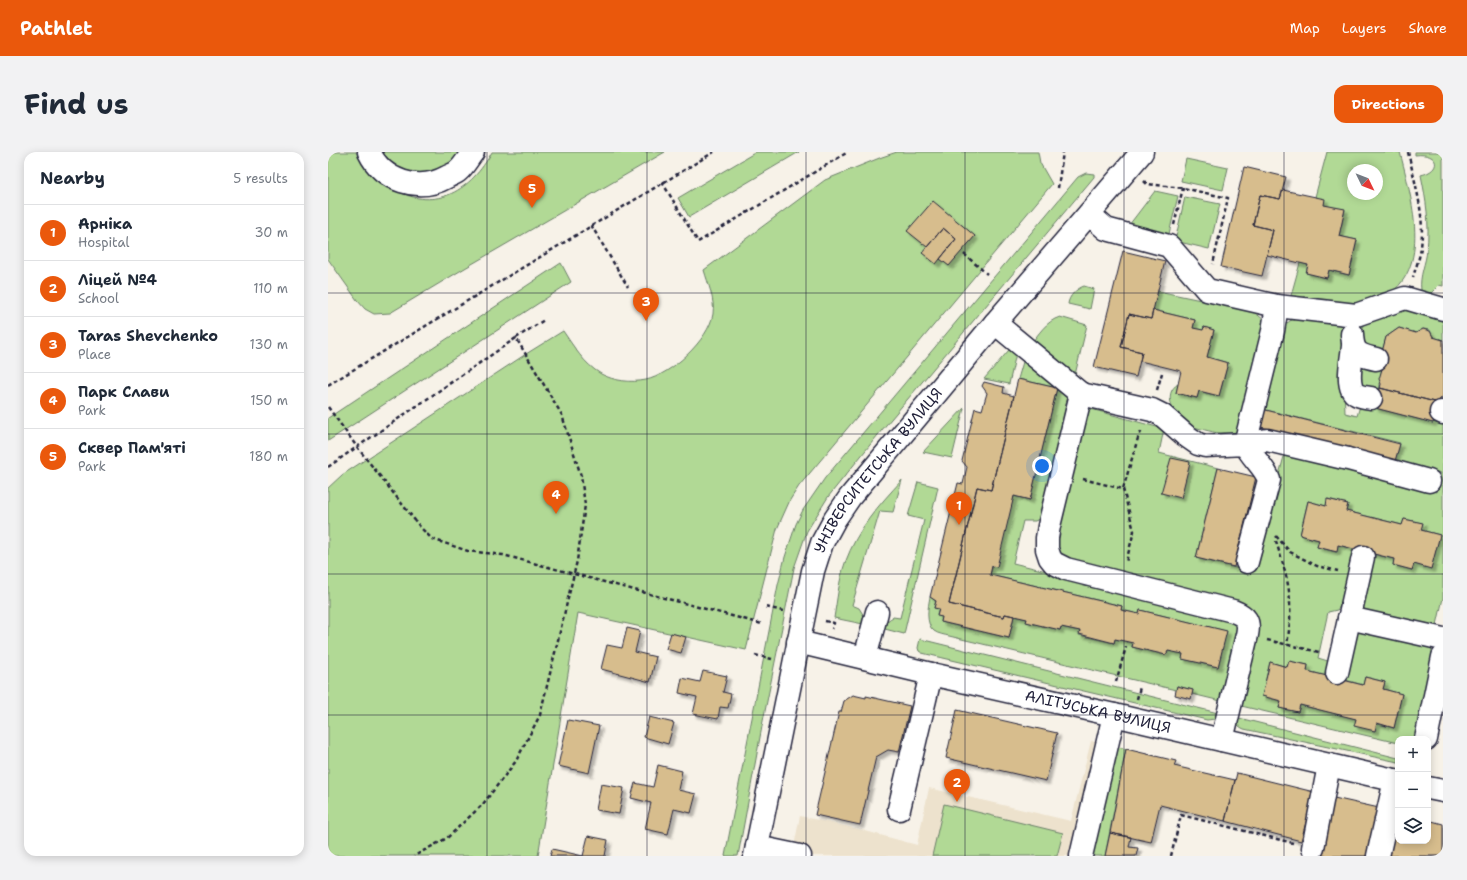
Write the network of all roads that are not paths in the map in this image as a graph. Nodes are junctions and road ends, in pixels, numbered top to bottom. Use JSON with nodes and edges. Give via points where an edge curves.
{"nodes":[{"id":1,"x":369,"y":152,"type":"edge"},
{"id":2,"x":473,"y":152,"type":"edge"},
{"id":3,"x":1142,"y":152,"type":"edge"},
{"id":4,"x":1089,"y":214,"type":"junction"},
{"id":5,"x":1277,"y":306,"type":"junction"},
{"id":6,"x":1443,"y":309,"type":"edge"},
{"id":7,"x":1356,"y":315,"type":"junction"},
{"id":8,"x":995,"y":322,"type":"junction"},
{"id":9,"x":1353,"y":346,"type":"junction"},
{"id":10,"x":1376,"y":359,"type":"dead end"},
{"id":11,"x":1081,"y":394,"type":"junction"},
{"id":12,"x":1371,"y":398,"type":"dead end"},
{"id":13,"x":1246,"y":444,"type":"junction"},
{"id":14,"x":1429,"y":481,"type":"dead end"},
{"id":15,"x":1247,"y":562,"type":"dead end"},
{"id":16,"x":1361,"y":566,"type":"road end"},
{"id":17,"x":877,"y":612,"type":"dead end"},
{"id":18,"x":1349,"y":618,"type":"junction"},
{"id":19,"x":1443,"y":639,"type":"edge"},
{"id":20,"x":798,"y":642,"type":"junction"},
{"id":21,"x":865,"y":658,"type":"junction"},
{"id":22,"x":1443,"y":658,"type":"edge"},
{"id":23,"x":1338,"y":665,"type":"road end"},
{"id":24,"x":931,"y":674,"type":"junction"},
{"id":25,"x":1114,"y":715,"type":"junction"},
{"id":26,"x":1427,"y":736,"type":"edge"},
{"id":27,"x":1222,"y":740,"type":"junction"},
{"id":28,"x":1329,"y":765,"type":"junction"},
{"id":29,"x":1395,"y":781,"type":"edge"},
{"id":30,"x":1395,"y":785,"type":"edge"},
{"id":31,"x":1431,"y":789,"type":"edge"},
{"id":32,"x":1443,"y":791,"type":"edge"},
{"id":33,"x":899,"y":809,"type":"dead end"},
{"id":34,"x":1313,"y":848,"type":"road end"},
{"id":35,"x":756,"y":851,"type":"edge"},
{"id":36,"x":800,"y":856,"type":"edge"},
{"id":37,"x":1081,"y":856,"type":"edge"},
{"id":38,"x":1378,"y":856,"type":"edge"}],
"edges":[{"from":1,"to":2,"type":"street","via":[[376,164],[396,180],[428,185],[441,181],[457,171]]},
{"from":3,"to":4,"type":"street","name":"УНІВЕРСИТЕТСЬКА ВУЛИЦЯ"},
{"from":4,"to":5,"type":"street","via":[[1106,229],[1169,246],[1207,290]]},
{"from":4,"to":8,"type":"street","name":"УНІВЕРСИТЕТСЬКА ВУЛИЦЯ"},
{"from":5,"to":7,"type":"street"},
{"from":5,"to":13,"type":"street"},
{"from":6,"to":7,"type":"street","via":[[1404,298]]},
{"from":7,"to":9,"type":"street","via":[[1352,334]]},
{"from":8,"to":11,"type":"street"},
{"from":8,"to":20,"type":"street","name":"УНІВЕРСИТЕТСЬКА ВУЛИЦЯ","via":[[835,518],[822,543],[813,571]]},
{"from":9,"to":10,"type":"street","via":[[1364,356]]},
{"from":9,"to":12,"type":"street","via":[[1351,389],[1354,394]]},
{"from":11,"to":13,"type":"street","via":[[1152,410],[1198,444]]},
{"from":11,"to":27,"type":"street","via":[[1049,526],[1047,549],[1050,558],[1054,564],[1066,569],[1233,611],[1246,619],[1249,627]]},
{"from":13,"to":14,"type":"street","via":[[1267,440]]},
{"from":13,"to":15,"type":"street","via":[[1268,480]]},
{"from":16,"to":18,"type":"street"},
{"from":17,"to":21,"type":"street"},
{"from":18,"to":19,"type":"street"},
{"from":18,"to":23,"type":"street"},
{"from":20,"to":21,"type":"street","name":"АЛІТУСЬКА ВУЛИЦЯ"},
{"from":20,"to":35,"type":"street","name":"УНІВЕРСИТЕТСЬКА ВУЛИЦЯ"},
{"from":21,"to":24,"type":"street","name":"АЛІТУСЬКА ВУЛИЦЯ"},
{"from":22,"to":26,"type":"street"},
{"from":24,"to":25,"type":"street","name":"АЛІТУСЬКА ВУЛИЦЯ"},
{"from":24,"to":33,"type":"street"},
{"from":25,"to":27,"type":"street","name":"АЛІТУСЬКА ВУЛИЦЯ"},
{"from":25,"to":37,"type":"street"},
{"from":27,"to":28,"type":"street","name":"АЛІТУСЬКА ВУЛИЦЯ"},
{"from":28,"to":29,"type":"street","name":"АЛІТУСЬКА ВУЛИЦЯ"},
{"from":28,"to":34,"type":"street"},
{"from":30,"to":38,"type":"street"},
{"from":31,"to":32,"type":"street"},
{"from":35,"to":36,"type":"street"}]}
